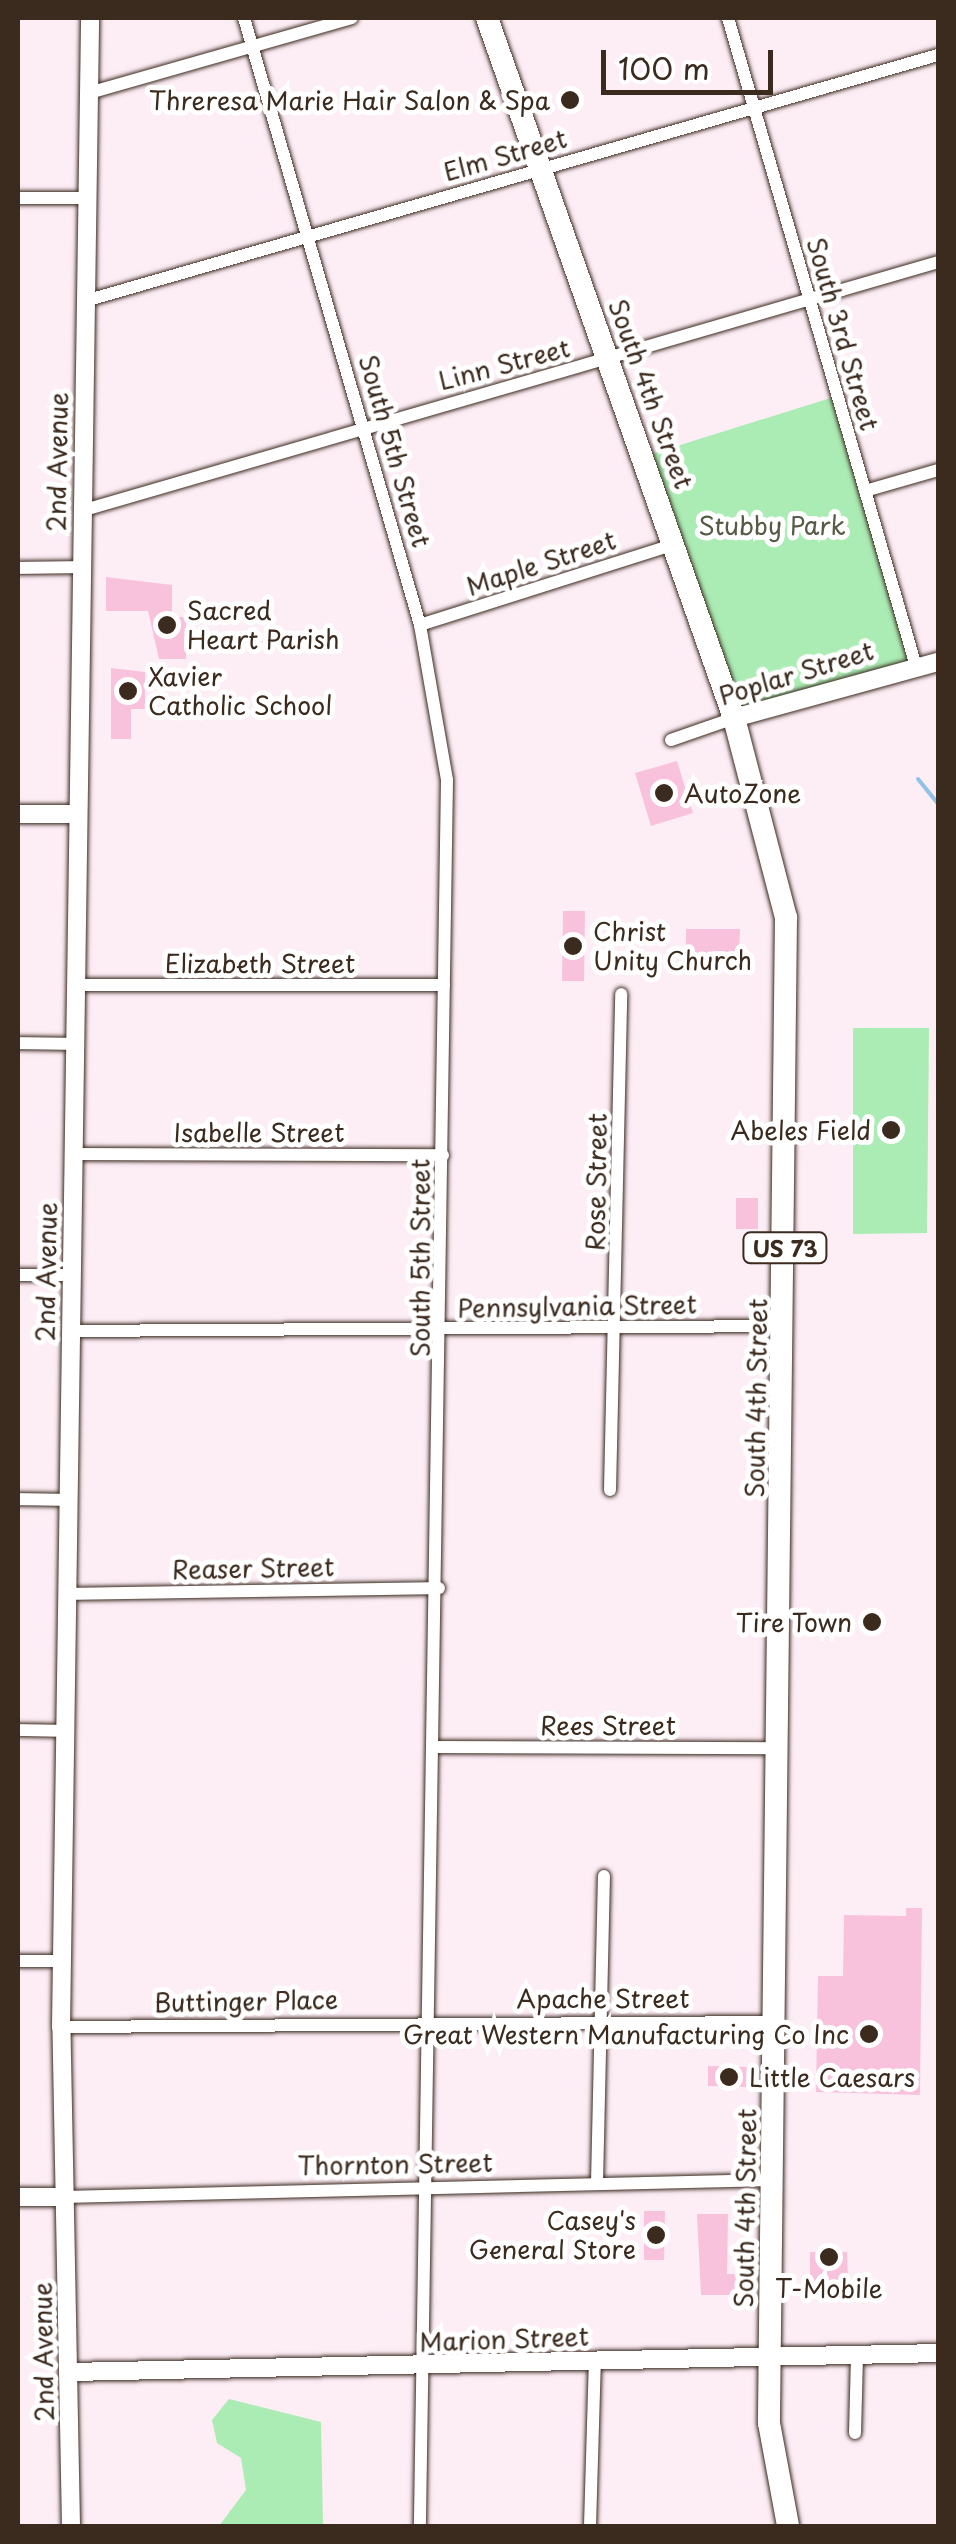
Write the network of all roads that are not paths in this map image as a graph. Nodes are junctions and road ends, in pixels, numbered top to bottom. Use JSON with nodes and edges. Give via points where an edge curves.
{"nodes":[{"id":1,"x":90,"y":18,"type":"edge"},
{"id":2,"x":244,"y":18,"type":"edge"},
{"id":3,"x":352,"y":18,"type":"edge"},
{"id":4,"x":487,"y":18,"type":"edge"},
{"id":5,"x":728,"y":18,"type":"edge"},
{"id":6,"x":252,"y":47,"type":"junction"},
{"id":7,"x":938,"y":55,"type":"edge"},
{"id":8,"x":89,"y":93,"type":"junction"},
{"id":9,"x":755,"y":110,"type":"junction"},
{"id":10,"x":536,"y":168,"type":"junction"},
{"id":11,"x":18,"y":198,"type":"edge"},
{"id":12,"x":86,"y":198,"type":"junction"},
{"id":13,"x":308,"y":239,"type":"junction"},
{"id":14,"x":938,"y":262,"type":"edge"},
{"id":15,"x":85,"y":301,"type":"junction"},
{"id":16,"x":810,"y":301,"type":"junction"},
{"id":17,"x":612,"y":359,"type":"junction"},
{"id":18,"x":366,"y":424,"type":"junction"},
{"id":19,"x":938,"y":470,"type":"edge"},
{"id":20,"x":865,"y":492,"type":"junction"},
{"id":21,"x":81,"y":512,"type":"junction"},
{"id":22,"x":675,"y":544,"type":"junction"},
{"id":23,"x":81,"y":567,"type":"junction"},
{"id":24,"x":18,"y":568,"type":"edge"},
{"id":25,"x":420,"y":625,"type":"junction"},
{"id":26,"x":938,"y":662,"type":"edge"},
{"id":27,"x":914,"y":664,"type":"junction"},
{"id":28,"x":734,"y":718,"type":"junction"},
{"id":29,"x":670,"y":740,"type":"dead end"},
{"id":30,"x":18,"y":814,"type":"edge"},
{"id":31,"x":78,"y":814,"type":"junction"},
{"id":32,"x":76,"y":985,"type":"junction"},
{"id":33,"x":444,"y":985,"type":"junction"},
{"id":34,"x":622,"y":994,"type":"dead end"},
{"id":35,"x":18,"y":1043,"type":"edge"},
{"id":36,"x":75,"y":1044,"type":"junction"},
{"id":37,"x":74,"y":1154,"type":"junction"},
{"id":38,"x":443,"y":1155,"type":"junction"},
{"id":39,"x":18,"y":1275,"type":"edge"},
{"id":40,"x":70,"y":1275,"type":"junction"},
{"id":41,"x":784,"y":1326,"type":"junction"},
{"id":42,"x":616,"y":1328,"type":"junction"},
{"id":43,"x":443,"y":1330,"type":"junction"},
{"id":44,"x":70,"y":1331,"type":"junction"},
{"id":45,"x":610,"y":1490,"type":"dead end"},
{"id":46,"x":18,"y":1500,"type":"edge"},
{"id":47,"x":68,"y":1500,"type":"junction"},
{"id":48,"x":439,"y":1588,"type":"junction"},
{"id":49,"x":68,"y":1594,"type":"junction"},
{"id":50,"x":18,"y":1730,"type":"edge"},
{"id":51,"x":65,"y":1732,"type":"junction"},
{"id":52,"x":438,"y":1747,"type":"junction"},
{"id":53,"x":778,"y":1748,"type":"junction"},
{"id":54,"x":604,"y":1876,"type":"dead end"},
{"id":55,"x":62,"y":1961,"type":"junction"},
{"id":56,"x":18,"y":1962,"type":"edge"},
{"id":57,"x":430,"y":2020,"type":"junction"},
{"id":58,"x":600,"y":2020,"type":"junction"},
{"id":59,"x":775,"y":2022,"type":"junction"},
{"id":60,"x":62,"y":2026,"type":"junction"},
{"id":61,"x":773,"y":2180,"type":"junction"},
{"id":62,"x":597,"y":2183,"type":"junction"},
{"id":63,"x":425,"y":2189,"type":"junction"},
{"id":64,"x":18,"y":2197,"type":"edge"},
{"id":65,"x":63,"y":2197,"type":"junction"},
{"id":66,"x":856,"y":2354,"type":"junction"},
{"id":67,"x":938,"y":2354,"type":"edge"},
{"id":68,"x":770,"y":2356,"type":"junction"},
{"id":69,"x":595,"y":2362,"type":"junction"},
{"id":70,"x":421,"y":2366,"type":"junction"},
{"id":71,"x":70,"y":2372,"type":"junction"},
{"id":72,"x":855,"y":2433,"type":"dead end"},
{"id":73,"x":71,"y":2526,"type":"edge"},
{"id":74,"x":420,"y":2526,"type":"edge"},
{"id":75,"x":590,"y":2526,"type":"edge"},
{"id":76,"x":788,"y":2526,"type":"edge"}],
"edges":[{"from":1,"to":8,"type":"street","name":"2nd Avenue"},
{"from":2,"to":6,"type":"street","name":"South 5th Street"},
{"from":3,"to":6,"type":"street"},
{"from":4,"to":10,"type":"highway","name":"South 4th Street","number":"US 73"},
{"from":5,"to":9,"type":"street","name":"South 3rd Street"},
{"from":6,"to":8,"type":"street"},
{"from":6,"to":13,"type":"street","name":"South 5th Street"},
{"from":7,"to":9,"type":"street","name":"Elm Street"},
{"from":8,"to":12,"type":"street","name":"2nd Avenue"},
{"from":9,"to":10,"type":"street","name":"Elm Street"},
{"from":9,"to":16,"type":"street","name":"South 3rd Street"},
{"from":10,"to":13,"type":"street","name":"Elm Street"},
{"from":10,"to":17,"type":"highway","name":"South 4th Street","number":"US 73"},
{"from":11,"to":12,"type":"street"},
{"from":12,"to":15,"type":"street","name":"2nd Avenue"},
{"from":13,"to":15,"type":"street","name":"Elm Street"},
{"from":13,"to":18,"type":"street","name":"South 5th Street"},
{"from":14,"to":16,"type":"street","name":"Linn Street"},
{"from":15,"to":21,"type":"street","name":"2nd Avenue"},
{"from":16,"to":17,"type":"street","name":"Linn Street"},
{"from":16,"to":20,"type":"street","name":"South 3rd Street"},
{"from":17,"to":18,"type":"street","name":"Linn Street"},
{"from":17,"to":22,"type":"highway","name":"South 4th Street","number":"US 73"},
{"from":18,"to":21,"type":"street","name":"Linn Street"},
{"from":18,"to":25,"type":"street","name":"South 5th Street"},
{"from":19,"to":20,"type":"street"},
{"from":20,"to":27,"type":"street","name":"South 3rd Street"},
{"from":21,"to":23,"type":"street","name":"2nd Avenue"},
{"from":22,"to":25,"type":"street","name":"Maple Street"},
{"from":22,"to":28,"type":"highway","name":"South 4th Street","number":"US 73"},
{"from":23,"to":24,"type":"street"},
{"from":23,"to":31,"type":"street","name":"2nd Avenue"},
{"from":25,"to":33,"type":"street","name":"South 5th Street","via":[[446,780]]},
{"from":26,"to":27,"type":"street","name":"Poplar Street"},
{"from":27,"to":28,"type":"street","name":"Poplar Street"},
{"from":28,"to":29,"type":"street","name":"Poplar Street"},
{"from":28,"to":41,"type":"highway","name":"South 4th Street","number":"US 73","via":[[786,917]]},
{"from":30,"to":31,"type":"street"},
{"from":31,"to":32,"type":"street","name":"2nd Avenue"},
{"from":32,"to":33,"type":"street","name":"Elizabeth Street"},
{"from":32,"to":36,"type":"street","name":"2nd Avenue"},
{"from":33,"to":38,"type":"street","name":"South 5th Street"},
{"from":34,"to":42,"type":"street","name":"Rose Street"},
{"from":35,"to":36,"type":"street"},
{"from":36,"to":37,"type":"street","name":"2nd Avenue"},
{"from":37,"to":38,"type":"street","name":"Isabelle Street"},
{"from":37,"to":40,"type":"street","name":"2nd Avenue"},
{"from":38,"to":43,"type":"street","name":"South 5th Street"},
{"from":39,"to":40,"type":"street"},
{"from":40,"to":44,"type":"street","name":"2nd Avenue"},
{"from":41,"to":42,"type":"street","name":"Pennsylvania Street"},
{"from":41,"to":53,"type":"highway","name":"South 4th Street","number":"US 73"},
{"from":42,"to":43,"type":"street","name":"Pennsylvania Street"},
{"from":42,"to":45,"type":"street","name":"Rose Street"},
{"from":43,"to":44,"type":"street","name":"Pennsylvania Street"},
{"from":43,"to":48,"type":"street","name":"South 5th Street"},
{"from":44,"to":47,"type":"street","name":"2nd Avenue"},
{"from":46,"to":47,"type":"street"},
{"from":47,"to":49,"type":"street","name":"2nd Avenue"},
{"from":48,"to":49,"type":"street","name":"Reaser Street"},
{"from":48,"to":52,"type":"street","name":"South 5th Street"},
{"from":49,"to":51,"type":"street","name":"2nd Avenue"},
{"from":50,"to":51,"type":"street"},
{"from":51,"to":55,"type":"street","name":"2nd Avenue"},
{"from":52,"to":53,"type":"street","name":"Rees Street"},
{"from":52,"to":57,"type":"street","name":"South 5th Street"},
{"from":53,"to":59,"type":"highway","name":"South 4th Street","number":"US 73"},
{"from":54,"to":58,"type":"street"},
{"from":55,"to":56,"type":"street"},
{"from":55,"to":60,"type":"street","name":"2nd Avenue"},
{"from":57,"to":58,"type":"street","name":"Apache Street"},
{"from":57,"to":60,"type":"street","name":"Buttinger Place"},
{"from":57,"to":63,"type":"street","name":"South 5th Street"},
{"from":58,"to":59,"type":"street","name":"Apache Street"},
{"from":58,"to":62,"type":"street"},
{"from":59,"to":61,"type":"highway","name":"South 4th Street","number":"US 73"},
{"from":60,"to":65,"type":"street","name":"2nd Avenue"},
{"from":61,"to":62,"type":"street","name":"Thornton Street"},
{"from":61,"to":68,"type":"highway","name":"South 4th Street","number":"US 73"},
{"from":62,"to":63,"type":"street","name":"Thornton Street"},
{"from":63,"to":65,"type":"street","name":"Thornton Street"},
{"from":63,"to":70,"type":"street","name":"South 5th Street"},
{"from":64,"to":65,"type":"street","name":"Thornton Street"},
{"from":65,"to":71,"type":"street","name":"2nd Avenue"},
{"from":66,"to":67,"type":"street","name":"Marion Street"},
{"from":66,"to":68,"type":"street","name":"Marion Street"},
{"from":66,"to":72,"type":"street"},
{"from":68,"to":69,"type":"street","name":"Marion Street"},
{"from":68,"to":76,"type":"highway","name":"South 4th Street","number":"US 73","via":[[770,2424]]},
{"from":69,"to":70,"type":"street","name":"Marion Street"},
{"from":69,"to":75,"type":"street"},
{"from":70,"to":71,"type":"street","name":"Marion Street"},
{"from":70,"to":74,"type":"street","name":"South 5th Street"},
{"from":71,"to":73,"type":"street","name":"2nd Avenue"}]}
